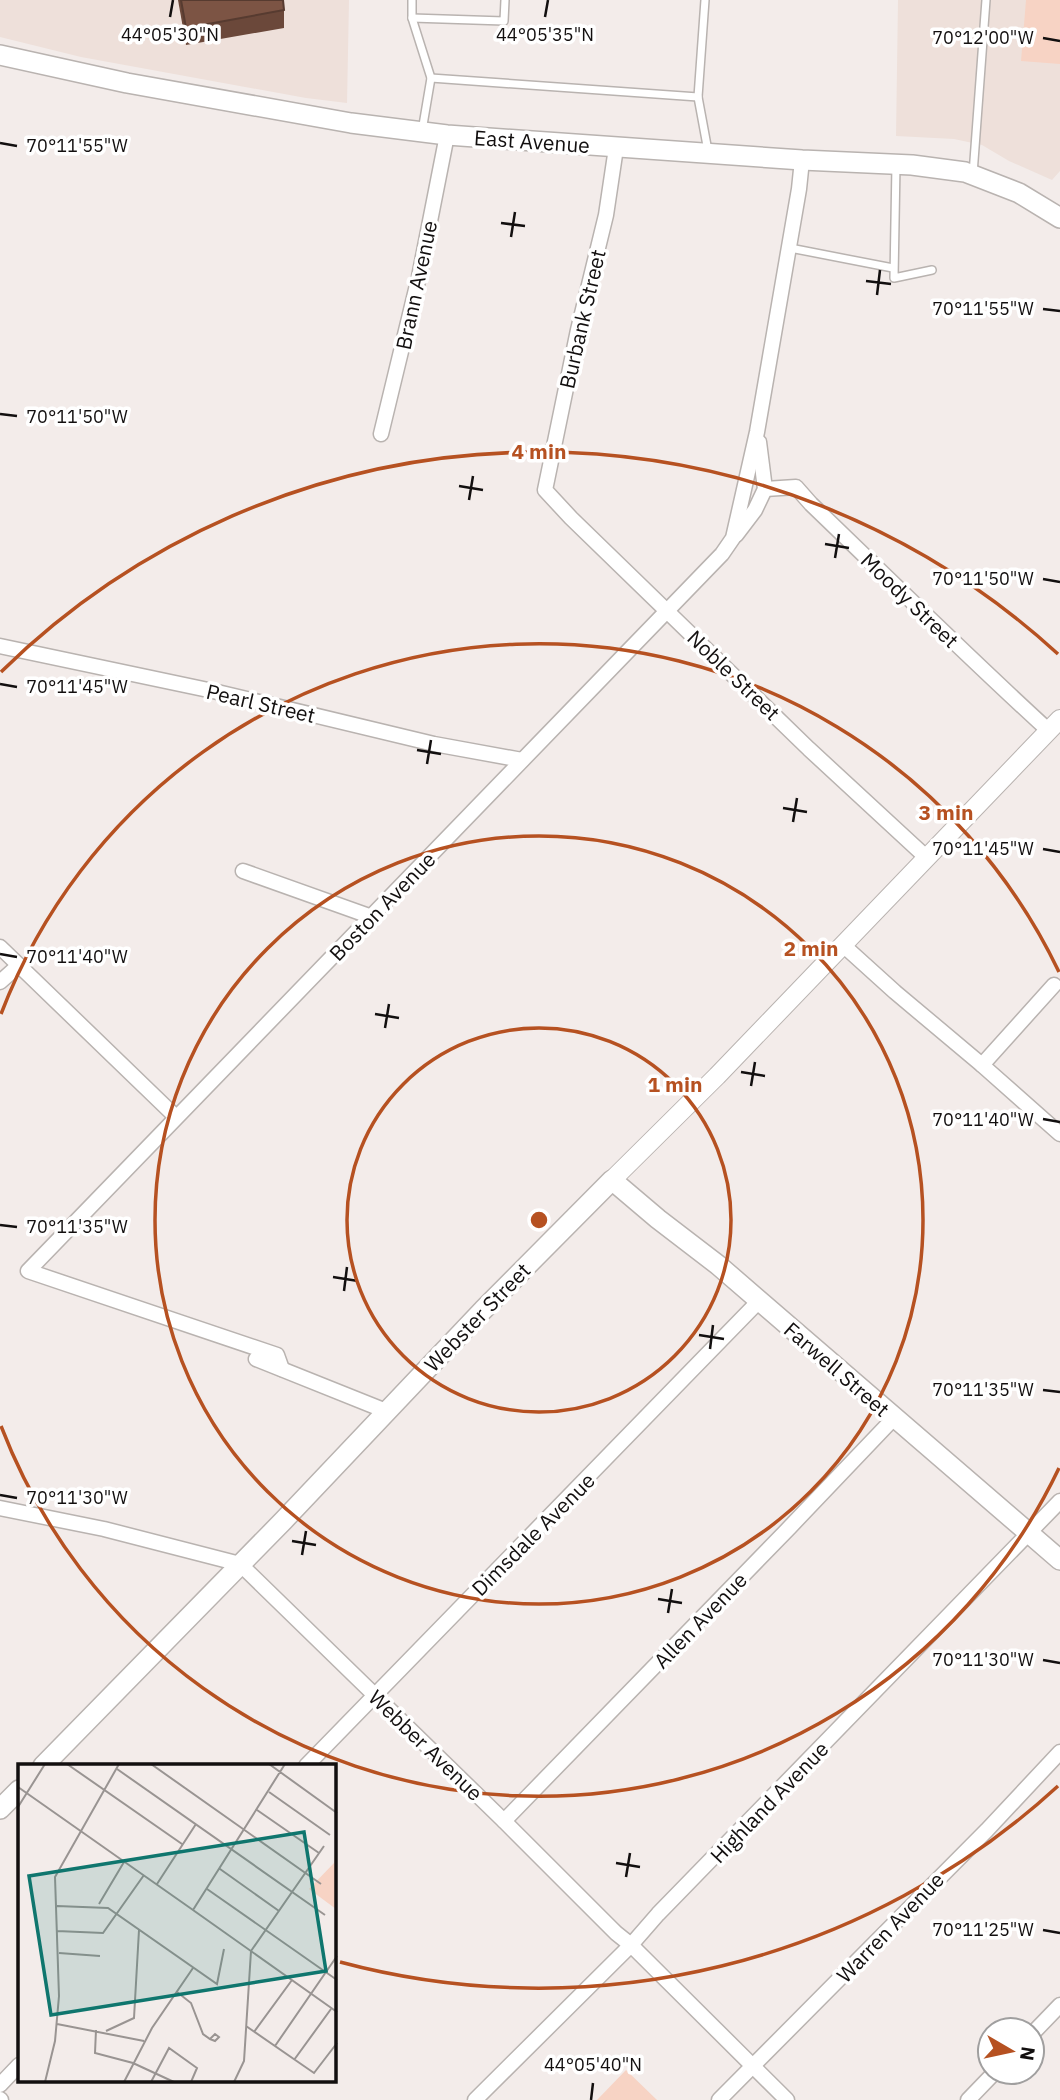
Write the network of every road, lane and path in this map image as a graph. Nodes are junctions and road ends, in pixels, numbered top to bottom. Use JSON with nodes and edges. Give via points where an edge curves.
{"nodes":[{"id":1,"x":412,"y":0,"type":"edge"},
{"id":2,"x":505,"y":0,"type":"edge"},
{"id":3,"x":705,"y":0,"type":"edge"},
{"id":4,"x":986,"y":0,"type":"edge"},
{"id":5,"x":412,"y":18,"type":"junction"},
{"id":6,"x":0,"y":55,"type":"edge"},
{"id":7,"x":430,"y":79,"type":"junction"},
{"id":8,"x":698,"y":97,"type":"junction"},
{"id":9,"x":422,"y":132,"type":"junction"},
{"id":10,"x":447,"y":135,"type":"junction"},
{"id":11,"x":616,"y":148,"type":"junction"},
{"id":12,"x":708,"y":152,"type":"junction"},
{"id":13,"x":802,"y":160,"type":"junction"},
{"id":14,"x":896,"y":164,"type":"junction"},
{"id":15,"x":973,"y":175,"type":"junction"},
{"id":16,"x":1060,"y":218,"type":"edge"},
{"id":17,"x":789,"y":248,"type":"junction"},
{"id":18,"x":893,"y":268,"type":"junction"},
{"id":19,"x":932,"y":271,"type":"dead end"},
{"id":20,"x":757,"y":432,"type":"junction"},
{"id":21,"x":381,"y":434,"type":"dead end"},
{"id":22,"x":545,"y":489,"type":"joint"},
{"id":23,"x":765,"y":489,"type":"junction"},
{"id":24,"x":733,"y":538,"type":"junction"},
{"id":25,"x":668,"y":611,"type":"junction"},
{"id":26,"x":0,"y":646,"type":"edge"},
{"id":27,"x":1055,"y":725,"type":"edge"},
{"id":28,"x":522,"y":760,"type":"junction"},
{"id":29,"x":927,"y":858,"type":"junction"},
{"id":30,"x":243,"y":871,"type":"dead end"},
{"id":31,"x":372,"y":917,"type":"junction"},
{"id":32,"x":843,"y":945,"type":"junction"},
{"id":33,"x":0,"y":947,"type":"edge"},
{"id":34,"x":18,"y":966,"type":"junction"},
{"id":35,"x":0,"y":982,"type":"edge"},
{"id":36,"x":1054,"y":985,"type":"dead end"},
{"id":37,"x":982,"y":1065,"type":"junction"},
{"id":38,"x":176,"y":1117,"type":"junction"},
{"id":39,"x":1060,"y":1134,"type":"edge"},
{"id":40,"x":612,"y":1180,"type":"junction"},
{"id":41,"x":759,"y":1300,"type":"junction"},
{"id":42,"x":256,"y":1359,"type":"dead end"},
{"id":43,"x":282,"y":1369,"type":"junction"},
{"id":44,"x":386,"y":1411,"type":"junction"},
{"id":45,"x":894,"y":1418,"type":"junction"},
{"id":46,"x":1060,"y":1501,"type":"edge"},
{"id":47,"x":0,"y":1508,"type":"edge"},
{"id":48,"x":1028,"y":1533,"type":"junction"},
{"id":49,"x":1060,"y":1560,"type":"edge"},
{"id":50,"x":240,"y":1564,"type":"junction"},
{"id":51,"x":374,"y":1694,"type":"junction"},
{"id":52,"x":1060,"y":1752,"type":"edge"},
{"id":53,"x":45,"y":1764,"type":"edge"},
{"id":54,"x":308,"y":1764,"type":"edge"},
{"id":55,"x":18,"y":1791,"type":"edge"},
{"id":56,"x":0,"y":1809,"type":"edge"},
{"id":57,"x":503,"y":1821,"type":"junction"},
{"id":58,"x":631,"y":1945,"type":"junction"},
{"id":59,"x":1060,"y":2005,"type":"edge"},
{"id":60,"x":1046,"y":2020,"type":"edge"},
{"id":61,"x":752,"y":2064,"type":"junction"},
{"id":62,"x":18,"y":2066,"type":"edge"},
{"id":63,"x":0,"y":2085,"type":"edge"},
{"id":64,"x":982,"y":2086,"type":"edge"},
{"id":65,"x":475,"y":2100,"type":"edge"},
{"id":66,"x":719,"y":2100,"type":"edge"},
{"id":67,"x":787,"y":2100,"type":"edge"},
{"id":68,"x":968,"y":2100,"type":"edge"}],
"edges":[{"from":1,"to":5,"type":"lane"},
{"from":2,"to":5,"type":"lane","via":[[504,21]]},
{"from":3,"to":8,"type":"lane"},
{"from":4,"to":15,"type":"lane"},
{"from":5,"to":7,"type":"lane"},
{"from":6,"to":9,"type":"main road","name":"East Avenue","via":[[141,85]]},
{"from":7,"to":8,"type":"lane"},
{"from":7,"to":9,"type":"lane"},
{"from":8,"to":12,"type":"lane"},
{"from":9,"to":10,"type":"main road","name":"East Avenue"},
{"from":10,"to":11,"type":"main road","name":"East Avenue"},
{"from":10,"to":21,"type":"street","name":"Brann Avenue"},
{"from":11,"to":12,"type":"main road","name":"East Avenue"},
{"from":11,"to":22,"type":"street","name":"Burbank Street","via":[[606,215]]},
{"from":12,"to":13,"type":"main road","name":"East Avenue"},
{"from":13,"to":14,"type":"main road","name":"East Avenue"},
{"from":13,"to":17,"type":"street","name":"Boston Avenue"},
{"from":14,"to":15,"type":"main road","name":"East Avenue"},
{"from":14,"to":18,"type":"lane"},
{"from":15,"to":16,"type":"main road","name":"East Avenue","via":[[1019,193]]},
{"from":17,"to":18,"type":"lane"},
{"from":17,"to":20,"type":"street","name":"Boston Avenue"},
{"from":18,"to":19,"type":"lane","via":[[894,278]]},
{"from":20,"to":23,"type":"street","name":"Boston Avenue"},
{"from":20,"to":24,"type":"street","name":"Boston Avenue"},
{"from":22,"to":25,"type":"street","name":"Noble Street"},
{"from":23,"to":24,"type":"street","name":"Boston Avenue"},
{"from":23,"to":27,"type":"street","name":"Moody Street","via":[[796,487],[965,655]]},
{"from":24,"to":25,"type":"street","name":"Boston Avenue"},
{"from":25,"to":28,"type":"street","name":"Boston Avenue"},
{"from":25,"to":29,"type":"street","name":"Noble Street"},
{"from":26,"to":28,"type":"street","name":"Pearl Street"},
{"from":27,"to":29,"type":"street","name":"Webster Street"},
{"from":28,"to":31,"type":"street","name":"Boston Avenue"},
{"from":29,"to":32,"type":"street","name":"Webster Street"},
{"from":30,"to":31,"type":"street"},
{"from":31,"to":38,"type":"street","name":"Boston Avenue"},
{"from":32,"to":37,"type":"street"},
{"from":32,"to":40,"type":"street","name":"Webster Street"},
{"from":33,"to":34,"type":"street"},
{"from":34,"to":35,"type":"street"},
{"from":34,"to":38,"type":"street"},
{"from":36,"to":37,"type":"street"},
{"from":37,"to":39,"type":"street"},
{"from":38,"to":43,"type":"street","name":"Boston Avenue","via":[[28,1271],[277,1355]]},
{"from":40,"to":41,"type":"main road","name":"Farwell Street"},
{"from":40,"to":44,"type":"main road","name":"Webster Street"},
{"from":41,"to":45,"type":"main road","name":"Farwell Street"},
{"from":41,"to":51,"type":"street","name":"Dimsdale Avenue"},
{"from":42,"to":43,"type":"street"},
{"from":43,"to":44,"type":"street"},
{"from":44,"to":50,"type":"main road","name":"Webster Street"},
{"from":45,"to":48,"type":"main road","name":"Farwell Street"},
{"from":45,"to":57,"type":"street","name":"Allen Avenue"},
{"from":46,"to":48,"type":"street","name":"Highland Avenue"},
{"from":47,"to":50,"type":"street","name":"Webber Avenue"},
{"from":48,"to":49,"type":"main road","name":"Farwell Street"},
{"from":48,"to":58,"type":"street","name":"Highland Avenue"},
{"from":50,"to":51,"type":"street","name":"Webber Avenue"},
{"from":50,"to":53,"type":"main road","name":"Webster Street"},
{"from":51,"to":54,"type":"street","name":"Dimsdale Avenue"},
{"from":51,"to":57,"type":"street","name":"Webber Avenue"},
{"from":52,"to":61,"type":"street","name":"Warren Avenue"},
{"from":55,"to":56,"type":"main road"},
{"from":57,"to":58,"type":"street","name":"Webber Avenue"},
{"from":58,"to":61,"type":"street","name":"Webber Avenue"},
{"from":58,"to":65,"type":"street","name":"Highland Avenue"},
{"from":59,"to":60,"type":"street"},
{"from":61,"to":66,"type":"street","name":"Warren Avenue"},
{"from":61,"to":67,"type":"street","name":"Webber Avenue"},
{"from":62,"to":63,"type":"street"},
{"from":64,"to":68,"type":"street"}]}
